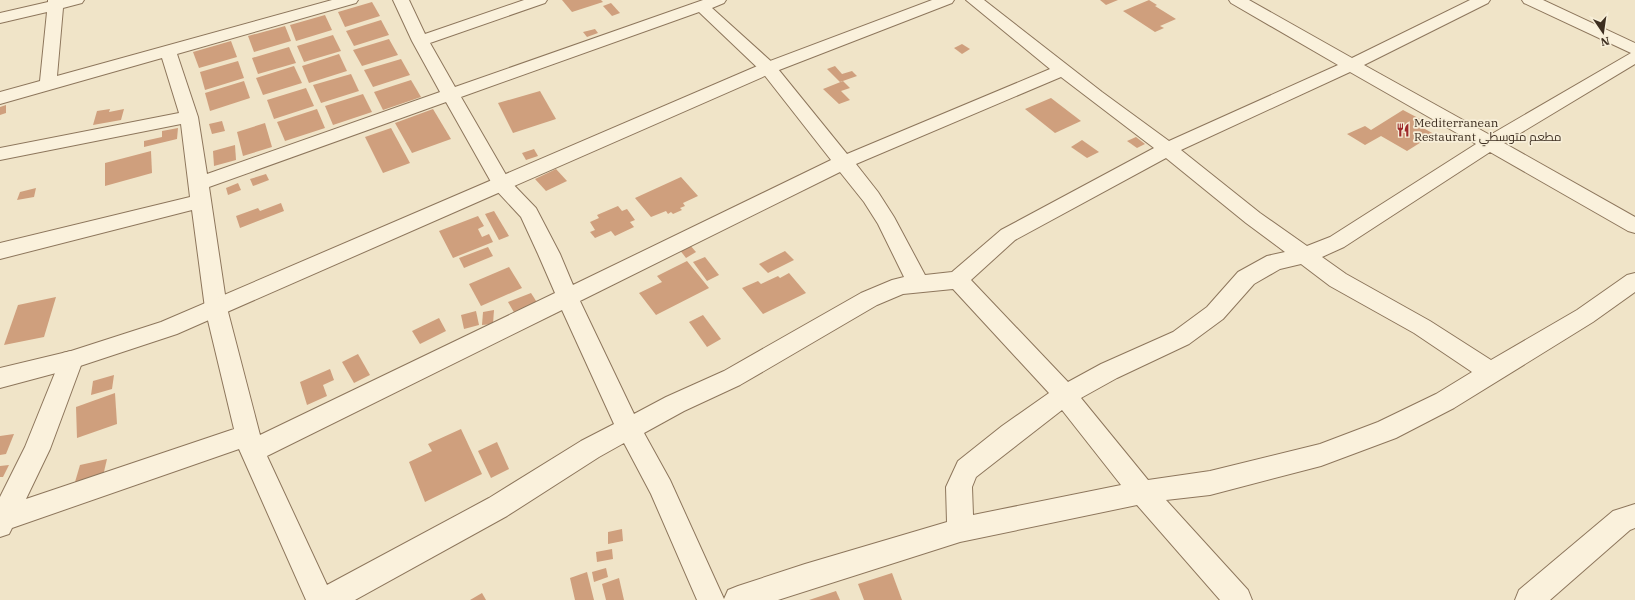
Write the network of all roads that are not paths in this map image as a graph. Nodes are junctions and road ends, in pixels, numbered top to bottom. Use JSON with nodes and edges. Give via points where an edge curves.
{"nodes":[{"id":1,"x":76,"y":0,"type":"edge"},
{"id":2,"x":350,"y":0,"type":"edge"},
{"id":3,"x":401,"y":0,"type":"edge"},
{"id":4,"x":539,"y":0,"type":"edge"},
{"id":5,"x":718,"y":0,"type":"edge"},
{"id":6,"x":946,"y":0,"type":"edge"},
{"id":7,"x":974,"y":0,"type":"edge"},
{"id":8,"x":1237,"y":0,"type":"edge"},
{"id":9,"x":1482,"y":0,"type":"edge"},
{"id":10,"x":1530,"y":0,"type":"edge"},
{"id":11,"x":56,"y":2,"type":"edge"},
{"id":12,"x":701,"y":6,"type":"junction"},
{"id":13,"x":298,"y":8,"type":"edge"},
{"id":14,"x":0,"y":18,"type":"edge"},
{"id":15,"x":420,"y":40,"type":"junction"},
{"id":16,"x":1635,"y":49,"type":"edge"},
{"id":17,"x":168,"y":51,"type":"junction"},
{"id":18,"x":1635,"y":57,"type":"edge"},
{"id":19,"x":1351,"y":65,"type":"junction"},
{"id":20,"x":768,"y":68,"type":"junction"},
{"id":21,"x":1062,"y":70,"type":"junction"},
{"id":22,"x":48,"y":84,"type":"junction"},
{"id":23,"x":451,"y":94,"type":"junction"},
{"id":24,"x":0,"y":98,"type":"edge"},
{"id":25,"x":189,"y":117,"type":"junction"},
{"id":26,"x":1491,"y":143,"type":"junction"},
{"id":27,"x":1168,"y":149,"type":"junction"},
{"id":28,"x":0,"y":154,"type":"edge"},
{"id":29,"x":844,"y":162,"type":"junction"},
{"id":30,"x":502,"y":184,"type":"junction"},
{"id":31,"x":200,"y":193,"type":"junction"},
{"id":32,"x":1635,"y":226,"type":"edge"},
{"id":33,"x":0,"y":251,"type":"edge"},
{"id":34,"x":1304,"y":256,"type":"junction"},
{"id":35,"x":958,"y":280,"type":"junction"},
{"id":36,"x":1635,"y":281,"type":"edge"},
{"id":37,"x":918,"y":283,"type":"junction"},
{"id":38,"x":567,"y":297,"type":"junction"},
{"id":39,"x":216,"y":308,"type":"junction"},
{"id":40,"x":71,"y":360,"type":"junction"},
{"id":41,"x":1491,"y":372,"type":"junction"},
{"id":42,"x":0,"y":378,"type":"edge"},
{"id":43,"x":1065,"y":395,"type":"junction"},
{"id":44,"x":629,"y":429,"type":"junction"},
{"id":45,"x":250,"y":443,"type":"junction"},
{"id":46,"x":1142,"y":492,"type":"junction"},
{"id":47,"x":1635,"y":516,"type":"edge"},
{"id":48,"x":2,"y":522,"type":"edge"},
{"id":49,"x":960,"y":530,"type":"junction"},
{"id":50,"x":320,"y":600,"type":"edge"},
{"id":51,"x":327,"y":600,"type":"edge"},
{"id":52,"x":711,"y":600,"type":"edge"},
{"id":53,"x":738,"y":600,"type":"edge"},
{"id":54,"x":1238,"y":600,"type":"edge"},
{"id":55,"x":1529,"y":600,"type":"edge"}],
"edges":[{"from":1,"to":11,"type":"street"},
{"from":2,"to":13,"type":"street"},
{"from":3,"to":15,"type":"street"},
{"from":4,"to":15,"type":"street"},
{"from":5,"to":12,"type":"street"},
{"from":6,"to":20,"type":"street"},
{"from":7,"to":21,"type":"street"},
{"from":8,"to":19,"type":"street"},
{"from":9,"to":19,"type":"street"},
{"from":10,"to":16,"type":"street"},
{"from":11,"to":14,"type":"street"},
{"from":11,"to":22,"type":"street"},
{"from":12,"to":20,"type":"street"},
{"from":12,"to":23,"type":"street"},
{"from":13,"to":17,"type":"street"},
{"from":15,"to":23,"type":"street"},
{"from":17,"to":22,"type":"street"},
{"from":17,"to":25,"type":"street"},
{"from":18,"to":26,"type":"street"},
{"from":19,"to":26,"type":"street"},
{"from":19,"to":27,"type":"street"},
{"from":20,"to":29,"type":"street"},
{"from":20,"to":30,"type":"street"},
{"from":21,"to":27,"type":"street"},
{"from":21,"to":29,"type":"street"},
{"from":22,"to":24,"type":"street"},
{"from":23,"to":30,"type":"street"},
{"from":23,"to":31,"type":"street"},
{"from":25,"to":28,"type":"street"},
{"from":25,"to":31,"type":"street"},
{"from":26,"to":32,"type":"street"},
{"from":26,"to":34,"type":"street","via":[[1337,242]]},
{"from":27,"to":34,"type":"street"},
{"from":27,"to":35,"type":"street","via":[[1008,235]]},
{"from":29,"to":37,"type":"street","via":[[872,197]]},
{"from":29,"to":38,"type":"street"},
{"from":30,"to":38,"type":"street","via":[[529,214]]},
{"from":30,"to":39,"type":"street"},
{"from":31,"to":33,"type":"street"},
{"from":31,"to":39,"type":"street"},
{"from":34,"to":41,"type":"street","via":[[1338,280],[1422,326]]},
{"from":34,"to":43,"type":"street","via":[[1275,262],[1246,278],[1215,313],[1181,338],[1109,371]]},
{"from":35,"to":37,"type":"street"},
{"from":35,"to":43,"type":"street"},
{"from":36,"to":41,"type":"street","via":[[1585,316]]},
{"from":37,"to":44,"type":"street","via":[[900,286],[869,299],[732,378]]},
{"from":38,"to":44,"type":"street"},
{"from":38,"to":45,"type":"street"},
{"from":39,"to":40,"type":"street","via":[[134,341]]},
{"from":39,"to":45,"type":"street"},
{"from":40,"to":42,"type":"street"},
{"from":40,"to":48,"type":"street","via":[[37,449]]},
{"from":41,"to":46,"type":"street","via":[[1445,401],[1387,430],[1321,455],[1210,483]]},
{"from":43,"to":46,"type":"street"},
{"from":43,"to":49,"type":"street","via":[[967,469],[959,487]]},
{"from":44,"to":51,"type":"street","via":[[566,464],[498,507]]},
{"from":44,"to":52,"type":"street","via":[[661,488]]},
{"from":45,"to":48,"type":"street"},
{"from":45,"to":50,"type":"street"},
{"from":46,"to":49,"type":"street"},
{"from":46,"to":54,"type":"street"},
{"from":47,"to":55,"type":"street","via":[[1622,520]]},
{"from":49,"to":53,"type":"street"}]}
